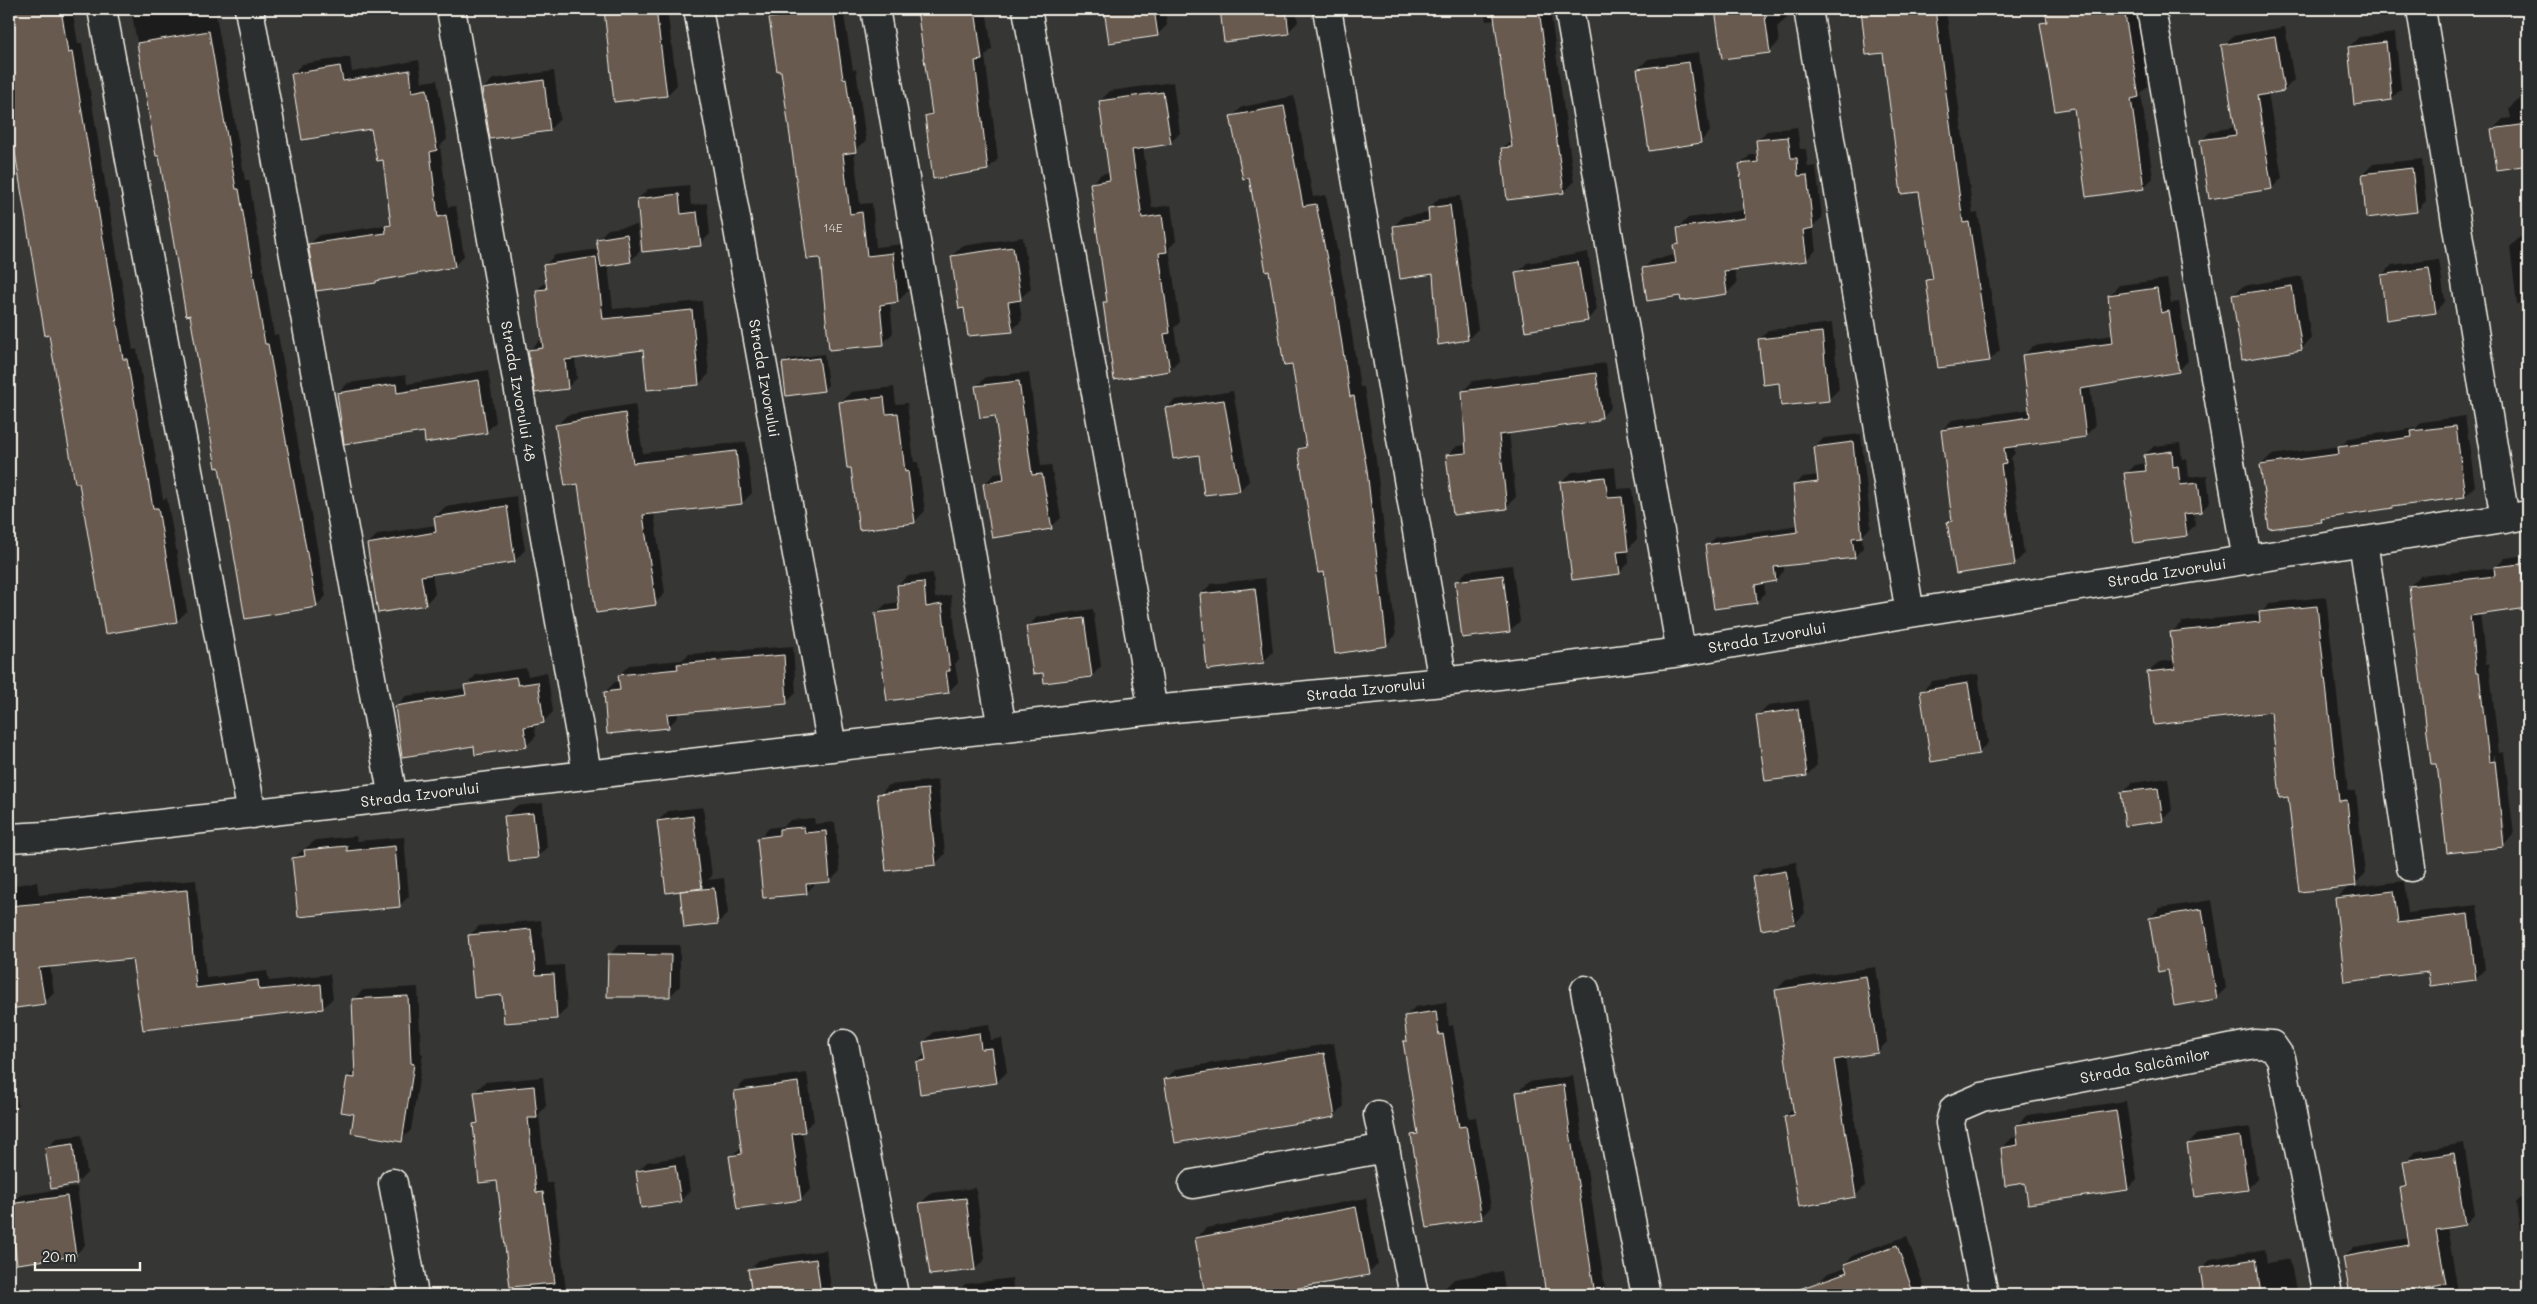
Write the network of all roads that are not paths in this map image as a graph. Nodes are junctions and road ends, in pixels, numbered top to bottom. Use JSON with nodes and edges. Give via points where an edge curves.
{"nodes":[{"id":1,"x":102,"y":9,"type":"edge"},
{"id":2,"x":249,"y":9,"type":"edge"},
{"id":3,"x":451,"y":9,"type":"edge"},
{"id":4,"x":698,"y":9,"type":"edge"},
{"id":5,"x":875,"y":9,"type":"edge"},
{"id":6,"x":1027,"y":9,"type":"edge"},
{"id":7,"x":1327,"y":9,"type":"edge"},
{"id":8,"x":1569,"y":9,"type":"edge"},
{"id":9,"x":1808,"y":9,"type":"edge"},
{"id":10,"x":2151,"y":9,"type":"edge"},
{"id":11,"x":2421,"y":9,"type":"edge"},
{"id":12,"x":2516,"y":517,"type":"edge"},
{"id":13,"x":2363,"y":541,"type":"junction"},
{"id":14,"x":2247,"y":560,"type":"junction"},
{"id":15,"x":1910,"y":612,"type":"junction"},
{"id":16,"x":1681,"y":652,"type":"junction"},
{"id":17,"x":1443,"y":682,"type":"junction"},
{"id":18,"x":1153,"y":710,"type":"junction"},
{"id":19,"x":1002,"y":728,"type":"junction"},
{"id":20,"x":832,"y":747,"type":"junction"},
{"id":21,"x":587,"y":773,"type":"junction"},
{"id":22,"x":393,"y":798,"type":"junction"},
{"id":23,"x":252,"y":814,"type":"junction"},
{"id":24,"x":9,"y":838,"type":"edge"},
{"id":25,"x":2411,"y":868,"type":"dead end"},
{"id":26,"x":1585,"y":990,"type":"dead end"},
{"id":27,"x":844,"y":1044,"type":"dead end"},
{"id":28,"x":1378,"y":1115,"type":"dead end"},
{"id":29,"x":1385,"y":1148,"type":"junction"},
{"id":30,"x":393,"y":1183,"type":"dead end"},
{"id":31,"x":1193,"y":1184,"type":"dead end"},
{"id":32,"x":414,"y":1295,"type":"edge"},
{"id":33,"x":894,"y":1295,"type":"edge"},
{"id":34,"x":1414,"y":1295,"type":"edge"},
{"id":35,"x":1646,"y":1295,"type":"edge"},
{"id":36,"x":1984,"y":1295,"type":"edge"},
{"id":37,"x":2328,"y":1295,"type":"edge"}],
"edges":[{"from":1,"to":23,"type":"street"},
{"from":2,"to":22,"type":"street"},
{"from":3,"to":21,"type":"street","name":"Strada Izvorului 48"},
{"from":4,"to":20,"type":"street","name":"Strada Izvorului"},
{"from":5,"to":19,"type":"street"},
{"from":6,"to":18,"type":"street"},
{"from":7,"to":17,"type":"street"},
{"from":8,"to":16,"type":"street"},
{"from":9,"to":15,"type":"street"},
{"from":10,"to":14,"type":"street"},
{"from":11,"to":12,"type":"street"},
{"from":12,"to":13,"type":"street","name":"Strada Izvorului"},
{"from":13,"to":14,"type":"street","name":"Strada Izvorului"},
{"from":13,"to":25,"type":"street"},
{"from":14,"to":15,"type":"street","name":"Strada Izvorului"},
{"from":15,"to":16,"type":"street","name":"Strada Izvorului"},
{"from":16,"to":17,"type":"street","name":"Strada Izvorului"},
{"from":17,"to":18,"type":"street","name":"Strada Izvorului"},
{"from":18,"to":19,"type":"street","name":"Strada Izvorului"},
{"from":19,"to":20,"type":"street","name":"Strada Izvorului"},
{"from":20,"to":21,"type":"street","name":"Strada Izvorului"},
{"from":21,"to":22,"type":"street","name":"Strada Izvorului"},
{"from":22,"to":23,"type":"street","name":"Strada Izvorului"},
{"from":23,"to":24,"type":"street","name":"Strada Izvorului"},
{"from":26,"to":35,"type":"street"},
{"from":27,"to":33,"type":"street"},
{"from":28,"to":29,"type":"street"},
{"from":29,"to":31,"type":"street"},
{"from":29,"to":34,"type":"street"},
{"from":30,"to":32,"type":"street"},
{"from":36,"to":37,"type":"street","name":"Strada Salcâmilor","via":[[1950,1123],[1954,1109],[1982,1097],[2255,1044],[2272,1045],[2281,1058]]}]}
